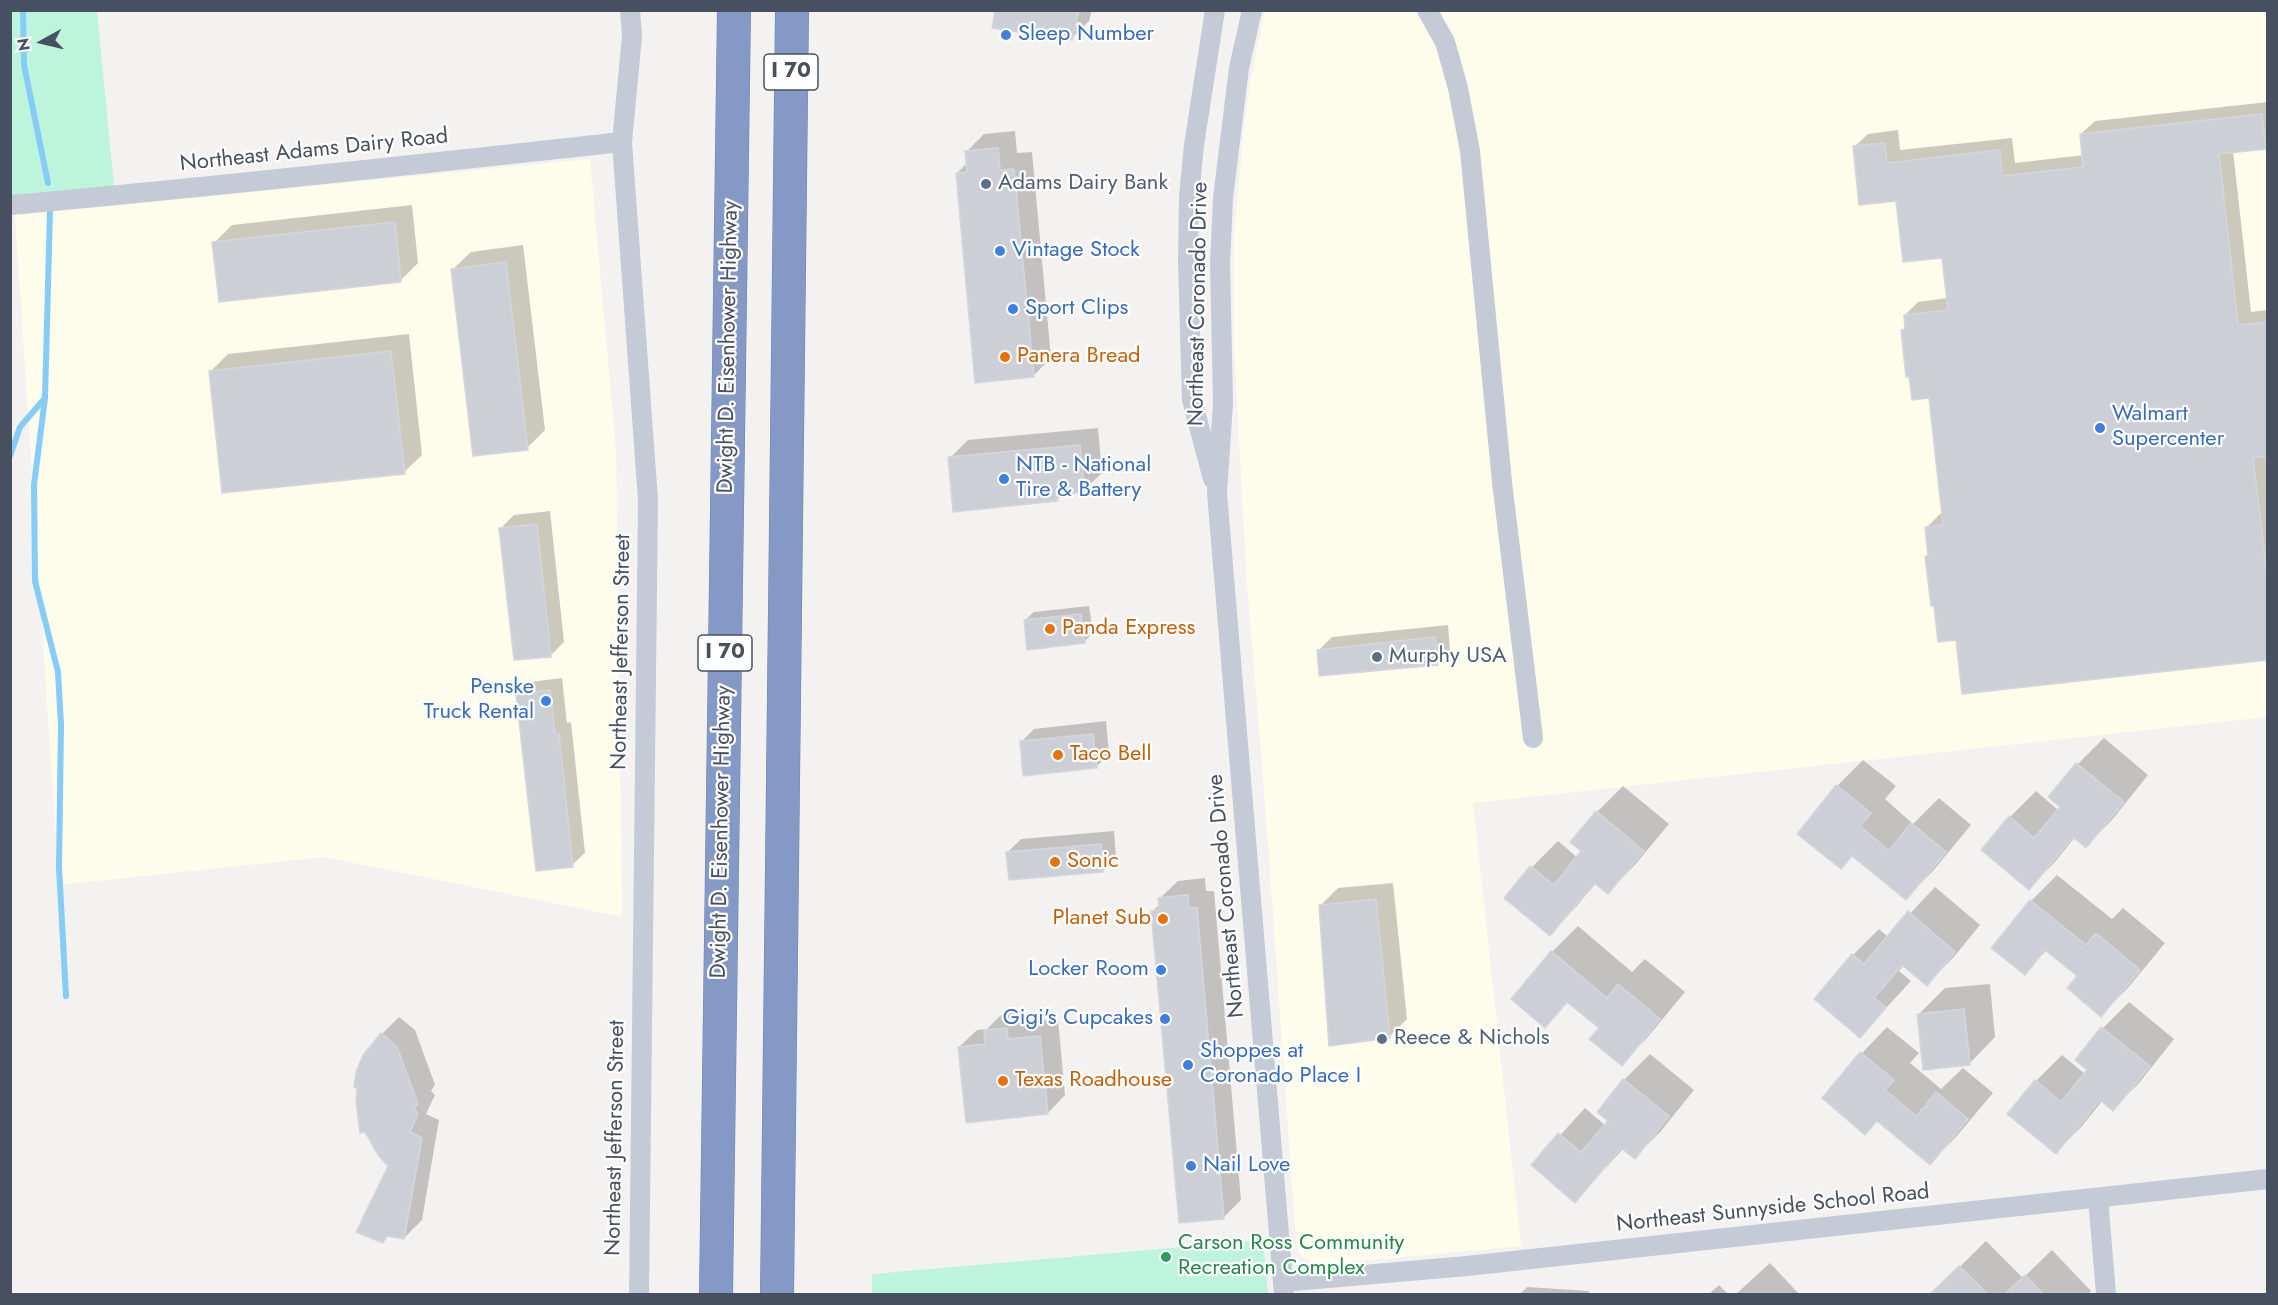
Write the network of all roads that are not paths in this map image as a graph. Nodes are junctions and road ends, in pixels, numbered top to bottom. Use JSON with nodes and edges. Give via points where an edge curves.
{"nodes":[{"id":1,"x":630,"y":10,"type":"edge"},
{"id":2,"x":715,"y":10,"type":"edge"},
{"id":3,"x":734,"y":10,"type":"edge"},
{"id":4,"x":792,"y":10,"type":"edge"},
{"id":5,"x":815,"y":10,"type":"edge"},
{"id":6,"x":1215,"y":10,"type":"edge"},
{"id":7,"x":1252,"y":10,"type":"edge"},
{"id":8,"x":1427,"y":10,"type":"edge"},
{"id":9,"x":790,"y":133,"type":"junction"},
{"id":10,"x":622,"y":142,"type":"junction"},
{"id":11,"x":731,"y":183,"type":"junction"},
{"id":12,"x":10,"y":205,"type":"edge"},
{"id":13,"x":1217,"y":493,"type":"junction"},
{"id":14,"x":1533,"y":738,"type":"dead end"},
{"id":15,"x":2268,"y":1179,"type":"edge"},
{"id":16,"x":2098,"y":1198,"type":"junction"},
{"id":17,"x":1283,"y":1288,"type":"edge"},
{"id":18,"x":639,"y":1294,"type":"edge"},
{"id":19,"x":716,"y":1294,"type":"edge"},
{"id":20,"x":777,"y":1294,"type":"edge"},
{"id":21,"x":2106,"y":1294,"type":"edge"}],
"edges":[{"from":1,"to":10,"type":"street","name":"Northeast Jefferson Street","via":[[632,36]]},
{"from":2,"to":11,"type":"highway"},
{"from":3,"to":11,"type":"highway","name":"Dwight D. Eisenhower Highway","number":"I 70"},
{"from":4,"to":9,"type":"highway","number":"I 70"},
{"from":5,"to":9,"type":"highway"},
{"from":6,"to":13,"type":"street","name":"Northeast Coronado Drive","via":[[1194,145],[1188,262],[1192,400]]},
{"from":7,"to":13,"type":"street","name":"Northeast Coronado Drive","via":[[1239,68],[1223,198],[1223,403]]},
{"from":8,"to":14,"type":"street","via":[[1445,42],[1470,151],[1502,482]]},
{"from":9,"to":20,"type":"highway","number":"I 70"},
{"from":10,"to":12,"type":"street","name":"Northeast Adams Dairy Road","via":[[264,182]]},
{"from":10,"to":18,"type":"street","name":"Northeast Jefferson Street","via":[[648,501]]},
{"from":11,"to":19,"type":"highway","name":"Dwight D. Eisenhower Highway","number":"I 70"},
{"from":13,"to":17,"type":"street","name":"Northeast Coronado Drive"},
{"from":15,"to":16,"type":"street","name":"Northeast Sunnyside School Road"},
{"from":16,"to":17,"type":"street","name":"Northeast Sunnyside School Road"},
{"from":16,"to":21,"type":"street"}]}
